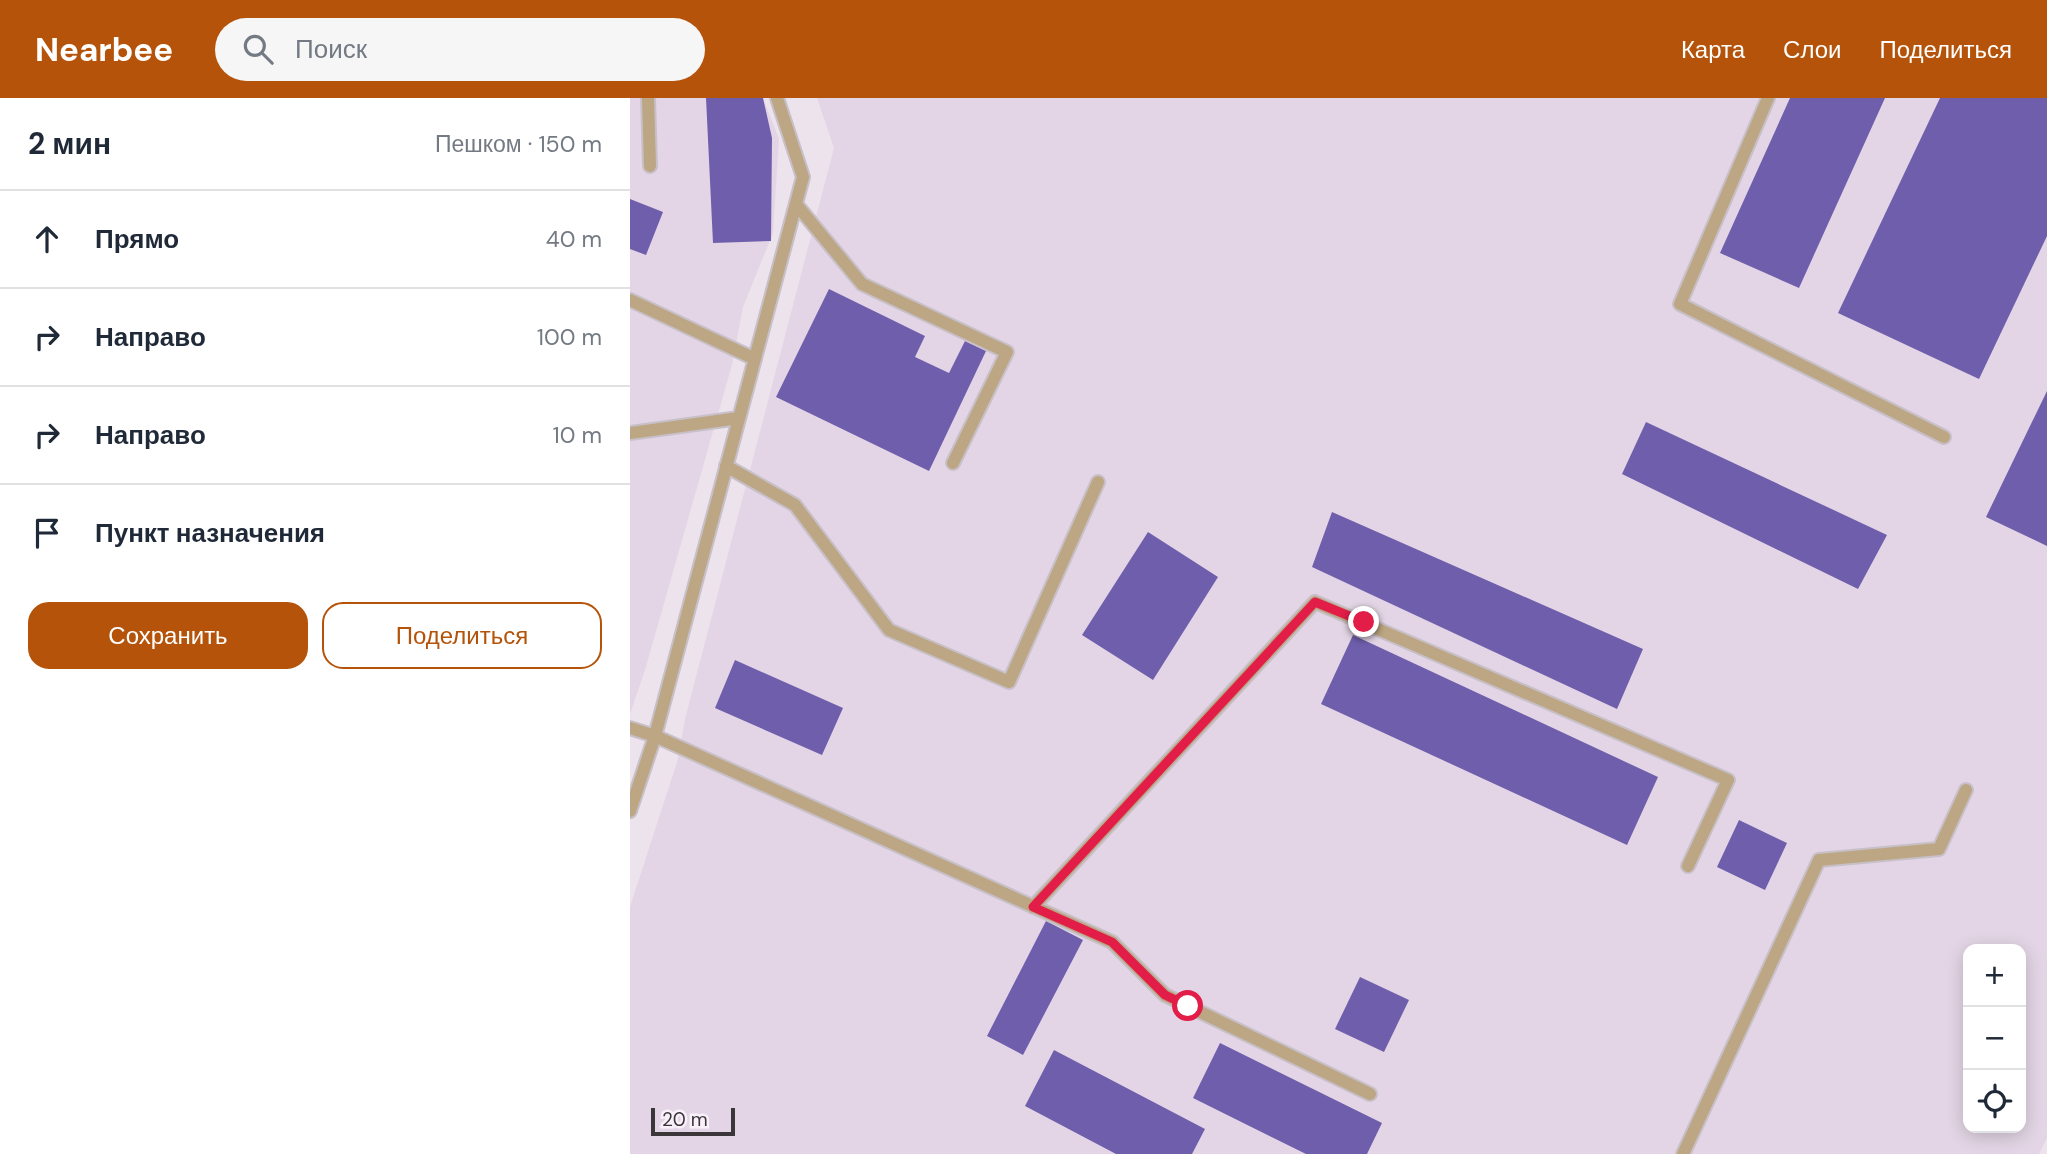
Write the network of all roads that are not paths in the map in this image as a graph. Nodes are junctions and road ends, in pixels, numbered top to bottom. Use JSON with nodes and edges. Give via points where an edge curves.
{"nodes":[{"id":1,"x":648,"y":98,"type":"edge"},
{"id":2,"x":777,"y":98,"type":"edge"},
{"id":3,"x":1769,"y":98,"type":"edge"},
{"id":4,"x":650,"y":166,"type":"dead end"},
{"id":5,"x":796,"y":204,"type":"junction"},
{"id":6,"x":630,"y":300,"type":"edge"},
{"id":7,"x":755,"y":359,"type":"junction"},
{"id":8,"x":739,"y":418,"type":"junction"},
{"id":9,"x":630,"y":433,"type":"edge"},
{"id":10,"x":1944,"y":437,"type":"dead end"},
{"id":11,"x":953,"y":463,"type":"dead end"},
{"id":12,"x":726,"y":466,"type":"junction"},
{"id":13,"x":1098,"y":482,"type":"dead end"},
{"id":14,"x":630,"y":728,"type":"edge"},
{"id":15,"x":655,"y":736,"type":"junction"},
{"id":16,"x":1966,"y":790,"type":"dead end"},
{"id":17,"x":630,"y":811,"type":"edge"},
{"id":18,"x":1688,"y":866,"type":"dead end"},
{"id":19,"x":1033,"y":907,"type":"junction"},
{"id":20,"x":1370,"y":1094,"type":"dead end"},
{"id":21,"x":1683,"y":1154,"type":"edge"}],
"edges":[{"from":1,"to":4,"type":"lane"},
{"from":2,"to":5,"type":"lane","via":[[803,177]]},
{"from":3,"to":10,"type":"lane","via":[[1680,304]]},
{"from":5,"to":7,"type":"lane"},
{"from":5,"to":11,"type":"lane","via":[[862,285],[1007,352]]},
{"from":6,"to":7,"type":"lane"},
{"from":7,"to":8,"type":"lane"},
{"from":8,"to":9,"type":"lane"},
{"from":8,"to":12,"type":"lane"},
{"from":12,"to":13,"type":"lane","via":[[796,505],[889,630],[1009,682]]},
{"from":12,"to":15,"type":"lane"},
{"from":14,"to":15,"type":"lane"},
{"from":15,"to":17,"type":"lane"},
{"from":15,"to":19,"type":"lane"},
{"from":16,"to":21,"type":"lane","via":[[1939,849],[1819,860]]},
{"from":18,"to":19,"type":"lane","via":[[1728,780],[1315,602]]},
{"from":19,"to":20,"type":"lane","via":[[1112,942],[1165,995]]}]}
